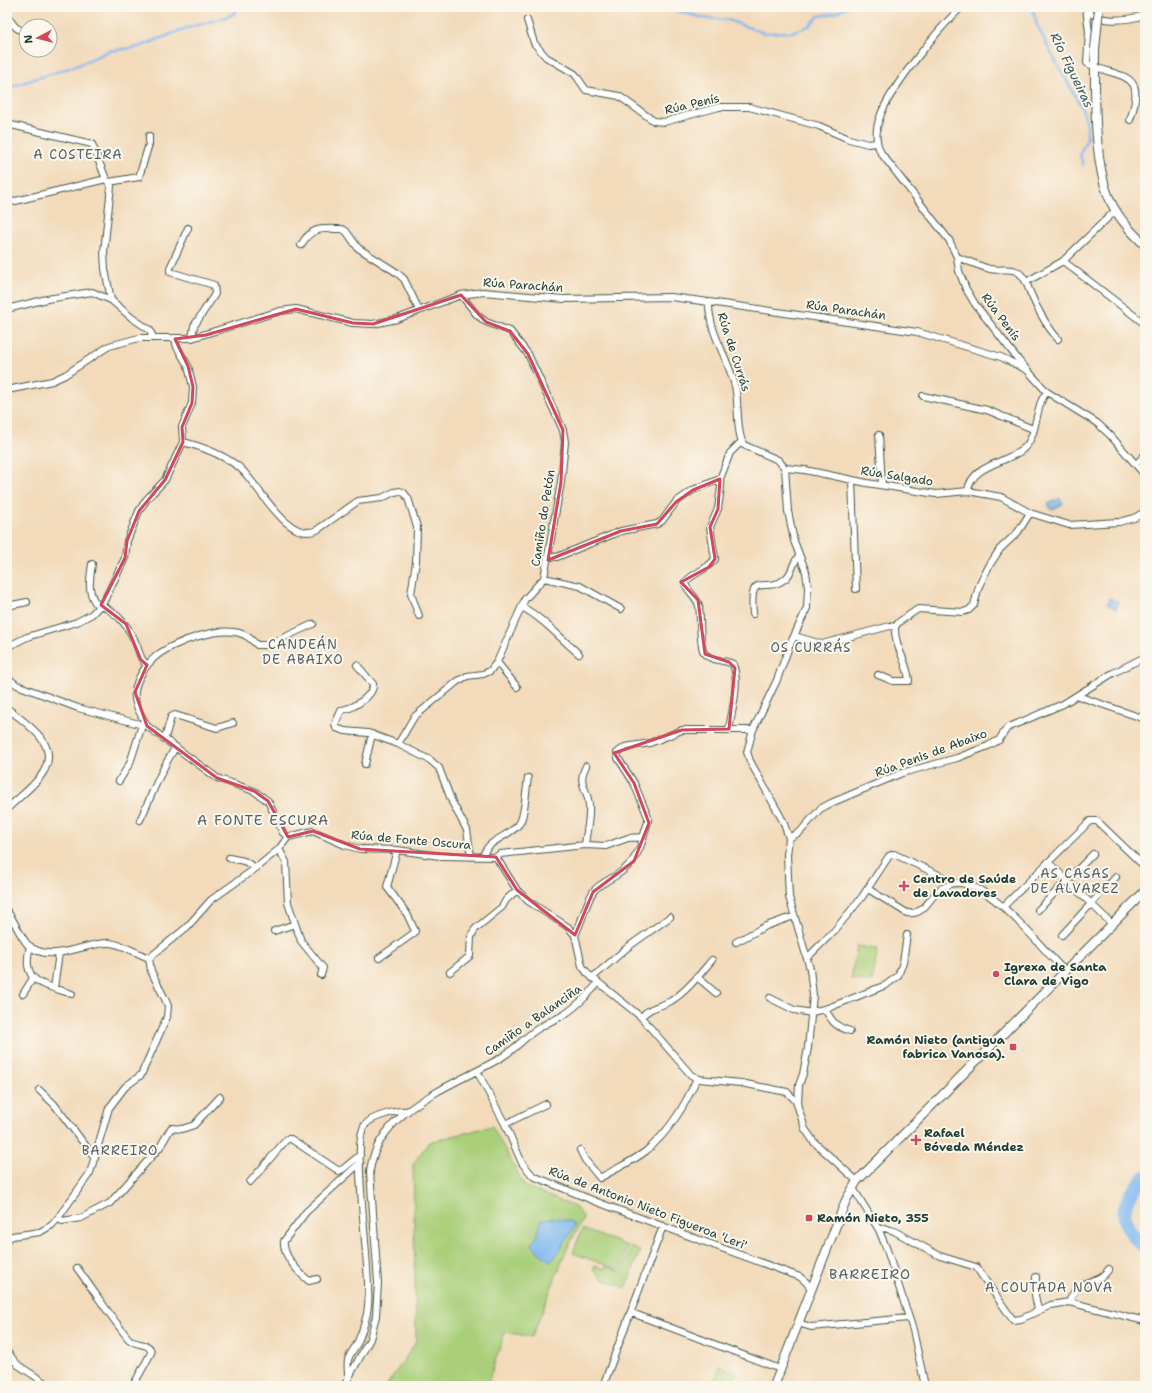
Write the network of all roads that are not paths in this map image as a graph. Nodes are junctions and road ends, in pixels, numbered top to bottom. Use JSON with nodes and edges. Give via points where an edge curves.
{"nodes":[{"id":1,"x":962,"y":7,"type":"edge"},
{"id":2,"x":1086,"y":7,"type":"edge"},
{"id":3,"x":1099,"y":8,"type":"edge"},
{"id":4,"x":7,"y":15,"type":"edge"},
{"id":5,"x":1145,"y":15,"type":"edge"},
{"id":6,"x":527,"y":20,"type":"dead end"},
{"id":7,"x":18,"y":29,"type":"edge"},
{"id":8,"x":1095,"y":67,"type":"junction"},
{"id":9,"x":1130,"y":120,"type":"dead end"},
{"id":10,"x":7,"y":124,"type":"edge"},
{"id":11,"x":148,"y":136,"type":"dead end"},
{"id":12,"x":876,"y":143,"type":"junction"},
{"id":13,"x":108,"y":181,"type":"junction"},
{"id":14,"x":7,"y":203,"type":"edge"},
{"id":15,"x":1116,"y":210,"type":"junction"},
{"id":16,"x":188,"y":228,"type":"dead end"},
{"id":17,"x":1145,"y":244,"type":"edge"},
{"id":18,"x":300,"y":245,"type":"dead end"},
{"id":19,"x":957,"y":257,"type":"junction"},
{"id":20,"x":1063,"y":261,"type":"junction"},
{"id":21,"x":1026,"y":282,"type":"junction"},
{"id":22,"x":461,"y":295,"type":"junction"},
{"id":23,"x":111,"y":300,"type":"junction"},
{"id":24,"x":709,"y":302,"type":"junction"},
{"id":25,"x":7,"y":308,"type":"edge"},
{"id":26,"x":419,"y":310,"type":"junction"},
{"id":27,"x":1145,"y":324,"type":"edge"},
{"id":28,"x":153,"y":338,"type":"junction"},
{"id":29,"x":192,"y":338,"type":"junction"},
{"id":30,"x":175,"y":339,"type":"junction"},
{"id":31,"x":1058,"y":339,"type":"dead end"},
{"id":32,"x":1027,"y":370,"type":"junction"},
{"id":33,"x":7,"y":390,"type":"edge"},
{"id":34,"x":1047,"y":392,"type":"junction"},
{"id":35,"x":923,"y":396,"type":"dead end"},
{"id":36,"x":1033,"y":429,"type":"junction"},
{"id":37,"x":879,"y":435,"type":"dead end"},
{"id":38,"x":183,"y":442,"type":"junction"},
{"id":39,"x":741,"y":442,"type":"junction"},
{"id":40,"x":1145,"y":455,"type":"edge"},
{"id":41,"x":1136,"y":464,"type":"junction"},
{"id":42,"x":785,"y":468,"type":"junction"},
{"id":43,"x":1145,"y":475,"type":"edge"},
{"id":44,"x":720,"y":479,"type":"junction"},
{"id":45,"x":852,"y":480,"type":"junction"},
{"id":46,"x":882,"y":485,"type":"junction"},
{"id":47,"x":968,"y":491,"type":"junction"},
{"id":48,"x":1145,"y":512,"type":"edge"},
{"id":49,"x":1030,"y":513,"type":"junction"},
{"id":50,"x":549,"y":556,"type":"junction"},
{"id":51,"x":799,"y":556,"type":"junction"},
{"id":52,"x":92,"y":564,"type":"dead end"},
{"id":53,"x":544,"y":578,"type":"junction"},
{"id":54,"x":856,"y":589,"type":"dead end"},
{"id":55,"x":27,"y":602,"type":"dead end"},
{"id":56,"x":7,"y":606,"type":"edge"},
{"id":57,"x":100,"y":606,"type":"junction"},
{"id":58,"x":522,"y":607,"type":"junction"},
{"id":59,"x":621,"y":609,"type":"dead end"},
{"id":60,"x":753,"y":614,"type":"dead end"},
{"id":61,"x":419,"y":616,"type":"dead end"},
{"id":62,"x":313,"y":624,"type":"dead end"},
{"id":63,"x":895,"y":627,"type":"junction"},
{"id":64,"x":794,"y":636,"type":"junction"},
{"id":65,"x":7,"y":647,"type":"edge"},
{"id":66,"x":579,"y":654,"type":"dead end"},
{"id":67,"x":1145,"y":657,"type":"edge"},
{"id":68,"x":497,"y":662,"type":"junction"},
{"id":69,"x":147,"y":665,"type":"junction"},
{"id":70,"x":357,"y":665,"type":"dead end"},
{"id":71,"x":878,"y":675,"type":"dead end"},
{"id":72,"x":7,"y":677,"type":"edge"},
{"id":73,"x":517,"y":687,"type":"dead end"},
{"id":74,"x":1078,"y":696,"type":"junction"},
{"id":75,"x":7,"y":708,"type":"edge"},
{"id":76,"x":1145,"y":719,"type":"edge"},
{"id":77,"x":233,"y":723,"type":"dead end"},
{"id":78,"x":145,"y":726,"type":"junction"},
{"id":79,"x":729,"y":729,"type":"junction"},
{"id":80,"x":753,"y":730,"type":"junction"},
{"id":81,"x":372,"y":734,"type":"junction"},
{"id":82,"x":165,"y":738,"type":"junction"},
{"id":83,"x":398,"y":744,"type":"junction"},
{"id":84,"x":176,"y":747,"type":"junction"},
{"id":85,"x":365,"y":764,"type":"dead end"},
{"id":86,"x":586,"y":766,"type":"dead end"},
{"id":87,"x":528,"y":778,"type":"dead end"},
{"id":88,"x":119,"y":781,"type":"dead end"},
{"id":89,"x":7,"y":809,"type":"edge"},
{"id":90,"x":140,"y":820,"type":"dead end"},
{"id":91,"x":643,"y":836,"type":"junction"},
{"id":92,"x":288,"y":837,"type":"junction"},
{"id":93,"x":789,"y":838,"type":"junction"},
{"id":94,"x":585,"y":845,"type":"junction"},
{"id":95,"x":279,"y":849,"type":"junction"},
{"id":96,"x":398,"y":850,"type":"junction"},
{"id":97,"x":1093,"y":854,"type":"dead end"},
{"id":98,"x":483,"y":856,"type":"junction"},
{"id":99,"x":471,"y":857,"type":"junction"},
{"id":100,"x":496,"y":857,"type":"junction"},
{"id":101,"x":229,"y":858,"type":"dead end"},
{"id":102,"x":1048,"y":862,"type":"junction"},
{"id":103,"x":1145,"y":867,"type":"edge"},
{"id":104,"x":256,"y":868,"type":"junction"},
{"id":105,"x":935,"y":874,"type":"junction"},
{"id":106,"x":1116,"y":877,"type":"dead end"},
{"id":107,"x":1067,"y":880,"type":"junction"},
{"id":108,"x":956,"y":883,"type":"junction"},
{"id":109,"x":868,"y":889,"type":"junction"},
{"id":110,"x":517,"y":890,"type":"junction"},
{"id":111,"x":938,"y":891,"type":"junction"},
{"id":112,"x":1145,"y":891,"type":"edge"},
{"id":113,"x":1090,"y":903,"type":"junction"},
{"id":114,"x":1003,"y":907,"type":"junction"},
{"id":115,"x":7,"y":910,"type":"edge"},
{"id":116,"x":1038,"y":910,"type":"dead end"},
{"id":117,"x":794,"y":916,"type":"junction"},
{"id":118,"x":670,"y":917,"type":"dead end"},
{"id":119,"x":295,"y":924,"type":"junction"},
{"id":120,"x":1112,"y":924,"type":"junction"},
{"id":121,"x":274,"y":931,"type":"dead end"},
{"id":122,"x":1062,"y":934,"type":"dead end"},
{"id":123,"x":575,"y":935,"type":"junction"},
{"id":124,"x":907,"y":935,"type":"dead end"},
{"id":125,"x":736,"y":942,"type":"dead end"},
{"id":126,"x":30,"y":946,"type":"junction"},
{"id":127,"x":59,"y":953,"type":"junction"},
{"id":128,"x":806,"y":956,"type":"junction"},
{"id":129,"x":149,"y":958,"type":"junction"},
{"id":130,"x":379,"y":958,"type":"dead end"},
{"id":131,"x":712,"y":960,"type":"dead end"},
{"id":132,"x":450,"y":972,"type":"dead end"},
{"id":133,"x":1066,"y":972,"type":"junction"},
{"id":134,"x":321,"y":975,"type":"dead end"},
{"id":135,"x":697,"y":977,"type":"junction"},
{"id":136,"x":33,"y":978,"type":"junction"},
{"id":137,"x":592,"y":978,"type":"junction"},
{"id":138,"x":598,"y":983,"type":"junction"},
{"id":139,"x":54,"y":988,"type":"junction"},
{"id":140,"x":716,"y":993,"type":"dead end"},
{"id":141,"x":23,"y":994,"type":"dead end"},
{"id":142,"x":72,"y":994,"type":"dead end"},
{"id":143,"x":770,"y":998,"type":"dead end"},
{"id":144,"x":825,"y":1009,"type":"junction"},
{"id":145,"x":812,"y":1012,"type":"junction"},
{"id":146,"x":641,"y":1016,"type":"junction"},
{"id":147,"x":850,"y":1031,"type":"dead end"},
{"id":148,"x":477,"y":1071,"type":"junction"},
{"id":149,"x":697,"y":1078,"type":"junction"},
{"id":150,"x":799,"y":1085,"type":"junction"},
{"id":151,"x":39,"y":1090,"type":"dead end"},
{"id":152,"x":787,"y":1092,"type":"junction"},
{"id":153,"x":220,"y":1097,"type":"dead end"},
{"id":154,"x":546,"y":1104,"type":"dead end"},
{"id":155,"x":798,"y":1106,"type":"junction"},
{"id":156,"x":408,"y":1111,"type":"junction"},
{"id":157,"x":505,"y":1124,"type":"junction"},
{"id":158,"x":580,"y":1150,"type":"dead end"},
{"id":159,"x":360,"y":1155,"type":"junction"},
{"id":160,"x":95,"y":1158,"type":"junction"},
{"id":161,"x":360,"y":1163,"type":"junction"},
{"id":162,"x":250,"y":1182,"type":"dead end"},
{"id":163,"x":855,"y":1184,"type":"junction"},
{"id":164,"x":58,"y":1218,"type":"junction"},
{"id":165,"x":663,"y":1226,"type":"junction"},
{"id":166,"x":879,"y":1230,"type":"junction"},
{"id":167,"x":7,"y":1240,"type":"edge"},
{"id":168,"x":77,"y":1268,"type":"dead end"},
{"id":169,"x":1109,"y":1269,"type":"dead end"},
{"id":170,"x":1036,"y":1277,"type":"dead end"},
{"id":171,"x":317,"y":1279,"type":"dead end"},
{"id":172,"x":811,"y":1289,"type":"junction"},
{"id":173,"x":1070,"y":1302,"type":"junction"},
{"id":174,"x":1038,"y":1310,"type":"junction"},
{"id":175,"x":632,"y":1313,"type":"junction"},
{"id":176,"x":908,"y":1318,"type":"junction"},
{"id":177,"x":1145,"y":1321,"type":"edge"},
{"id":178,"x":798,"y":1323,"type":"junction"},
{"id":179,"x":7,"y":1352,"type":"edge"},
{"id":180,"x":780,"y":1369,"type":"junction"},
{"id":181,"x":348,"y":1375,"type":"junction"},
{"id":182,"x":50,"y":1386,"type":"edge"},
{"id":183,"x":133,"y":1386,"type":"edge"},
{"id":184,"x":344,"y":1386,"type":"edge"},
{"id":185,"x":603,"y":1386,"type":"edge"},
{"id":186,"x":774,"y":1386,"type":"edge"},
{"id":187,"x":925,"y":1386,"type":"edge"}],
"edges":[{"from":1,"to":12,"type":"street","via":[[938,32],[892,94],[880,117]]},
{"from":2,"to":5,"type":"street","via":[[1090,14],[1096,17],[1114,20]]},
{"from":2,"to":8,"type":"street","via":[[1089,32],[1087,63]]},
{"from":3,"to":8,"type":"main road","bridge":true},
{"from":4,"to":7,"type":"street"},
{"from":6,"to":12,"type":"street","name":"Rúa Penís","via":[[534,43],[546,57],[575,74],[586,90],[618,96],[654,121],[664,122],[719,107],[749,107],[820,126],[849,139],[868,144]]},
{"from":8,"to":9,"type":"street","via":[[1124,75],[1132,80],[1136,91],[1136,103]]},
{"from":8,"to":15,"type":"main road","via":[[1101,164],[1106,191]]},
{"from":10,"to":13,"type":"street","via":[[92,144]]},
{"from":11,"to":13,"type":"street","via":[[149,144],[139,177]]},
{"from":12,"to":19,"type":"street","name":"Rúa Penís","via":[[881,153],[949,240]]},
{"from":13,"to":14,"type":"street"},
{"from":13,"to":23,"type":"street","via":[[111,186],[104,260]]},
{"from":15,"to":17,"type":"main road","via":[[1124,224]]},
{"from":15,"to":20,"type":"street"},
{"from":16,"to":29,"type":"street","via":[[170,272],[204,281],[215,288],[215,294],[194,326]]},
{"from":18,"to":26,"type":"street","via":[[306,236],[315,230],[342,228],[358,248],[404,279]]},
{"from":19,"to":21,"type":"street","via":[[991,269],[1006,268],[1016,271]]},
{"from":19,"to":32,"type":"street","name":"Rúa Penís","via":[[961,277],[975,304]]},
{"from":20,"to":21,"type":"street"},
{"from":20,"to":27,"type":"street"},
{"from":21,"to":31,"type":"street","via":[[1040,314]]},
{"from":22,"to":24,"type":"street","name":"Rúa Parachán","via":[[483,292],[564,299],[671,296]]},
{"from":22,"to":26,"type":"street","name":"Rúa Parachán"},
{"from":22,"to":50,"type":"street","name":"Camiño do Petón","via":[[486,322],[510,331],[528,354],[563,430],[565,442],[561,482],[549,542]]},
{"from":23,"to":25,"type":"street","via":[[92,292]]},
{"from":23,"to":28,"type":"street","via":[[150,330]]},
{"from":24,"to":32,"type":"street","name":"Rúa Parachán","via":[[917,332],[1001,357]]},
{"from":24,"to":39,"type":"street","name":"Rúa de Currás","via":[[710,320],[734,384],[739,408]]},
{"from":26,"to":29,"type":"street","name":"Rúa Parachán","via":[[397,319],[373,324],[353,323],[296,309]]},
{"from":28,"to":30,"type":"street","name":"Rúa Parachán"},
{"from":28,"to":33,"type":"street","name":"Rúa Parachán","via":[[139,338],[109,346],[52,381]]},
{"from":29,"to":30,"type":"street","name":"Rúa Parachán"},
{"from":30,"to":38,"type":"street","via":[[188,366],[193,387],[192,403],[182,427]]},
{"from":32,"to":34,"type":"street","name":"Rúa Penís"},
{"from":34,"to":36,"type":"street"},
{"from":34,"to":41,"type":"street","name":"Rúa Penís","via":[[1097,423]]},
{"from":35,"to":36,"type":"street","via":[[987,410]]},
{"from":36,"to":47,"type":"street","via":[[1021,451],[973,477]]},
{"from":37,"to":46,"type":"street"},
{"from":38,"to":57,"type":"street","via":[[165,480],[139,511],[127,541],[125,558]]},
{"from":38,"to":61,"type":"street","via":[[217,453],[240,468],[293,529],[301,532],[311,533],[317,530],[358,502],[382,498],[394,492],[404,493],[417,527],[416,562],[411,594]]},
{"from":39,"to":42,"type":"street","via":[[744,446],[778,460]]},
{"from":39,"to":44,"type":"street","via":[[730,453]]},
{"from":40,"to":41,"type":"street"},
{"from":41,"to":43,"type":"street","name":"Rúa Penís"},
{"from":42,"to":45,"type":"street","name":"Rúa Salgado"},
{"from":42,"to":51,"type":"street","via":[[788,511]]},
{"from":44,"to":50,"type":"street","via":[[693,490],[676,502],[657,524],[630,529],[557,557]]},
{"from":44,"to":79,"type":"street","via":[[718,509],[710,527],[715,559],[709,567],[687,579],[685,583],[698,600],[702,647],[705,654],[710,658],[729,662],[735,668],[735,690]]},
{"from":45,"to":46,"type":"street","name":"Rúa Salgado"},
{"from":45,"to":54,"type":"street","name":"Rúa Salgado"},
{"from":46,"to":47,"type":"street","name":"Rúa Salgado","via":[[936,494]]},
{"from":47,"to":49,"type":"street","name":"Rúa Salgado","via":[[1002,497]]},
{"from":48,"to":49,"type":"street","name":"Rúa Salgado","via":[[1119,522],[1090,525],[1069,524]]},
{"from":49,"to":63,"type":"street","via":[[1018,532],[1000,549],[989,566],[979,586],[974,605],[969,610],[963,612],[918,609]]},
{"from":50,"to":53,"type":"street","name":"Camiño do Petón"},
{"from":51,"to":60,"type":"street","via":[[794,560],[792,571],[780,583],[756,586],[753,592]]},
{"from":51,"to":64,"type":"street","via":[[806,572],[808,597],[807,608]]},
{"from":52,"to":57,"type":"street","via":[[88,580],[93,599]]},
{"from":53,"to":58,"type":"street","name":"Camiño do Petón","via":[[525,599]]},
{"from":53,"to":59,"type":"street","via":[[580,586]]},
{"from":55,"to":56,"type":"street"},
{"from":57,"to":65,"type":"street","via":[[92,614],[76,622],[40,632]]},
{"from":57,"to":69,"type":"street","via":[[111,610],[126,624],[141,660]]},
{"from":58,"to":66,"type":"street","via":[[537,615]]},
{"from":58,"to":68,"type":"street","name":"Camiño do Petón"},
{"from":62,"to":69,"type":"street","via":[[268,645],[257,645],[241,634],[211,633],[163,652]]},
{"from":63,"to":64,"type":"street","via":[[890,626],[822,644]]},
{"from":63,"to":71,"type":"street","via":[[899,652],[908,671],[909,681],[893,681]]},
{"from":64,"to":80,"type":"street","via":[[777,680]]},
{"from":67,"to":74,"type":"street","name":"Rúa Penis de Abaixo"},
{"from":68,"to":73,"type":"street"},
{"from":68,"to":83,"type":"street","name":"Camiño do Petón","via":[[490,671],[467,676],[458,681],[414,717]]},
{"from":69,"to":78,"type":"street","via":[[135,692],[136,703]]},
{"from":70,"to":81,"type":"street","via":[[373,684],[373,688],[352,707],[341,711],[335,724],[336,728],[345,731],[356,730]]},
{"from":72,"to":78,"type":"street","via":[[17,685],[78,708]]},
{"from":74,"to":76,"type":"street"},
{"from":74,"to":93,"type":"street","name":"Rúa Penis de Abaixo","via":[[1007,728],[999,740],[988,746],[957,758],[902,773],[832,803],[820,809],[800,832]]},
{"from":75,"to":89,"type":"street","via":[[39,734],[48,754],[44,772]]},
{"from":77,"to":82,"type":"street","via":[[217,728],[175,715]]},
{"from":78,"to":82,"type":"street"},
{"from":78,"to":88,"type":"street","via":[[130,763]]},
{"from":79,"to":80,"type":"street"},
{"from":79,"to":91,"type":"street","via":[[682,730],[619,751],[618,758],[634,783],[648,817],[649,823]]},
{"from":80,"to":93,"type":"street","via":[[748,757],[783,821]]},
{"from":81,"to":83,"type":"street"},
{"from":81,"to":85,"type":"street"},
{"from":82,"to":84,"type":"street"},
{"from":83,"to":99,"type":"street","via":[[430,760],[439,768],[452,802],[467,830]]},
{"from":84,"to":90,"type":"street","via":[[162,770]]},
{"from":84,"to":92,"type":"street","via":[[216,778],[254,791],[268,801],[283,833]]},
{"from":86,"to":94,"type":"street","via":[[581,776],[590,808]]},
{"from":87,"to":98,"type":"street","via":[[521,822],[509,833],[490,844]]},
{"from":91,"to":94,"type":"street","name":"Rúa de Fonte Oscura","via":[[606,846]]},
{"from":91,"to":123,"type":"street","via":[[641,848],[634,862],[593,892]]},
{"from":92,"to":95,"type":"street"},
{"from":92,"to":96,"type":"street","name":"Rúa de Fonte Oscura","via":[[313,831],[345,846]]},
{"from":93,"to":117,"type":"street","via":[[788,883]]},
{"from":94,"to":100,"type":"street","name":"Rúa de Fonte Oscura","via":[[500,854]]},
{"from":95,"to":104,"type":"street"},
{"from":95,"to":119,"type":"street","via":[[286,862],[288,903]]},
{"from":96,"to":99,"type":"street","name":"Rúa de Fonte Oscura"},
{"from":96,"to":130,"type":"street","via":[[387,887],[407,914],[415,930]]},
{"from":97,"to":107,"type":"street"},
{"from":98,"to":99,"type":"street","name":"Rúa de Fonte Oscura"},
{"from":98,"to":100,"type":"street","name":"Rúa de Fonte Oscura"},
{"from":100,"to":110,"type":"street"},
{"from":101,"to":104,"type":"street","via":[[244,861]]},
{"from":102,"to":103,"type":"street","via":[[1090,821],[1097,821]]},
{"from":102,"to":107,"type":"street"},
{"from":102,"to":114,"type":"street"},
{"from":104,"to":129,"type":"street","via":[[211,900],[187,927]]},
{"from":105,"to":108,"type":"street"},
{"from":105,"to":109,"type":"street","via":[[894,854],[885,859]]},
{"from":105,"to":111,"type":"street"},
{"from":106,"to":113,"type":"street"},
{"from":107,"to":113,"type":"street"},
{"from":107,"to":116,"type":"street"},
{"from":108,"to":111,"type":"street"},
{"from":108,"to":114,"type":"street","via":[[988,894]]},
{"from":109,"to":111,"type":"street","via":[[907,913],[913,914],[923,909]]},
{"from":109,"to":128,"type":"street","via":[[835,930],[809,956]]},
{"from":110,"to":123,"type":"street","via":[[528,901],[568,927]]},
{"from":110,"to":132,"type":"street","via":[[502,907],[475,929],[471,937],[470,956]]},
{"from":112,"to":120,"type":"main road"},
{"from":113,"to":120,"type":"street"},
{"from":113,"to":122,"type":"street"},
{"from":114,"to":133,"type":"street"},
{"from":115,"to":126,"type":"street"},
{"from":117,"to":125,"type":"street","via":[[766,926]]},
{"from":117,"to":128,"type":"street"},
{"from":118,"to":137,"type":"street","via":[[628,947]]},
{"from":119,"to":121,"type":"street"},
{"from":119,"to":134,"type":"street","via":[[301,941],[323,968]]},
{"from":120,"to":133,"type":"main road"},
{"from":123,"to":137,"type":"street","via":[[582,966]]},
{"from":124,"to":144,"type":"street","via":[[904,962],[898,976],[886,985]]},
{"from":126,"to":127,"type":"street"},
{"from":126,"to":136,"type":"street","via":[[26,967]]},
{"from":127,"to":129,"type":"street","via":[[108,943]]},
{"from":127,"to":139,"type":"street"},
{"from":128,"to":145,"type":"street","via":[[813,995]]},
{"from":129,"to":160,"type":"street","via":[[151,971],[168,1006],[166,1016],[141,1075],[125,1087],[110,1108]]},
{"from":131,"to":135,"type":"street"},
{"from":133,"to":163,"type":"main road"},
{"from":135,"to":140,"type":"street"},
{"from":135,"to":146,"type":"street","via":[[672,1000],[653,1007]]},
{"from":136,"to":139,"type":"street"},
{"from":136,"to":141,"type":"street"},
{"from":137,"to":138,"type":"street"},
{"from":138,"to":146,"type":"street"},
{"from":138,"to":148,"type":"street","name":"Camiño a Balanciña","via":[[585,998],[560,1017],[534,1031],[508,1053]]},
{"from":139,"to":142,"type":"street"},
{"from":143,"to":145,"type":"street","via":[[794,1010]]},
{"from":144,"to":145,"type":"street"},
{"from":144,"to":147,"type":"street","via":[[832,1023]]},
{"from":145,"to":150,"type":"street","via":[[803,1074]]},
{"from":146,"to":149,"type":"street","via":[[685,1070]]},
{"from":148,"to":156,"type":"street"},
{"from":148,"to":157,"type":"street","name":"Rúa de Antonio Nieto Figueroa 'Leri'"},
{"from":149,"to":152,"type":"street"},
{"from":149,"to":158,"type":"street","via":[[683,1107],[667,1130],[646,1151],[621,1167],[600,1178]]},
{"from":150,"to":152,"type":"street"},
{"from":150,"to":155,"type":"street"},
{"from":151,"to":160,"type":"street","via":[[54,1104]]},
{"from":152,"to":155,"type":"street"},
{"from":153,"to":164,"type":"street","via":[[194,1125],[182,1129],[171,1128],[160,1147],[110,1203],[81,1218],[62,1221]]},
{"from":154,"to":157,"type":"street"},
{"from":155,"to":163,"type":"street","via":[[805,1130]]},
{"from":156,"to":159,"type":"street","via":[[395,1111],[364,1125]]},
{"from":156,"to":181,"type":"street","via":[[380,1138],[371,1163],[370,1186],[378,1283],[377,1308],[370,1339]]},
{"from":157,"to":165,"type":"street","name":"Rúa de Antonio Nieto Figueroa 'Leri'","via":[[522,1163],[533,1176]]},
{"from":159,"to":161,"type":"street"},
{"from":159,"to":162,"type":"street","via":[[339,1171],[292,1139],[287,1139]]},
{"from":160,"to":164,"type":"street","via":[[90,1173]]},
{"from":161,"to":171,"type":"street","via":[[306,1212],[284,1241],[286,1252],[301,1275],[309,1281]]},
{"from":161,"to":181,"type":"street","via":[[369,1285],[368,1307],[365,1325],[348,1360]]},
{"from":163,"to":166,"type":"street"},
{"from":163,"to":172,"type":"main road","via":[[846,1200]]},
{"from":164,"to":167,"type":"street","via":[[40,1232],[12,1236]]},
{"from":165,"to":172,"type":"street","name":"Rúa de Antonio Nieto Figueroa 'Leri'","via":[[800,1277]]},
{"from":165,"to":175,"type":"street"},
{"from":166,"to":174,"type":"street","via":[[884,1228],[894,1231],[917,1242],[928,1251],[976,1267],[1013,1320],[1021,1319]]},
{"from":166,"to":176,"type":"street"},
{"from":168,"to":183,"type":"street","via":[[129,1340],[149,1346],[151,1350]]},
{"from":169,"to":173,"type":"street","via":[[1105,1275],[1079,1286]]},
{"from":170,"to":174,"type":"street","via":[[1035,1294]]},
{"from":172,"to":178,"type":"main road"},
{"from":173,"to":174,"type":"street"},
{"from":173,"to":177,"type":"street"},
{"from":175,"to":180,"type":"street"},
{"from":175,"to":185,"type":"street"},
{"from":176,"to":178,"type":"street","via":[[811,1328]]},
{"from":176,"to":187,"type":"street"},
{"from":178,"to":180,"type":"main road"},
{"from":179,"to":182,"type":"street","via":[[18,1365]]},
{"from":180,"to":186,"type":"main road"},
{"from":181,"to":184,"type":"street"}]}
